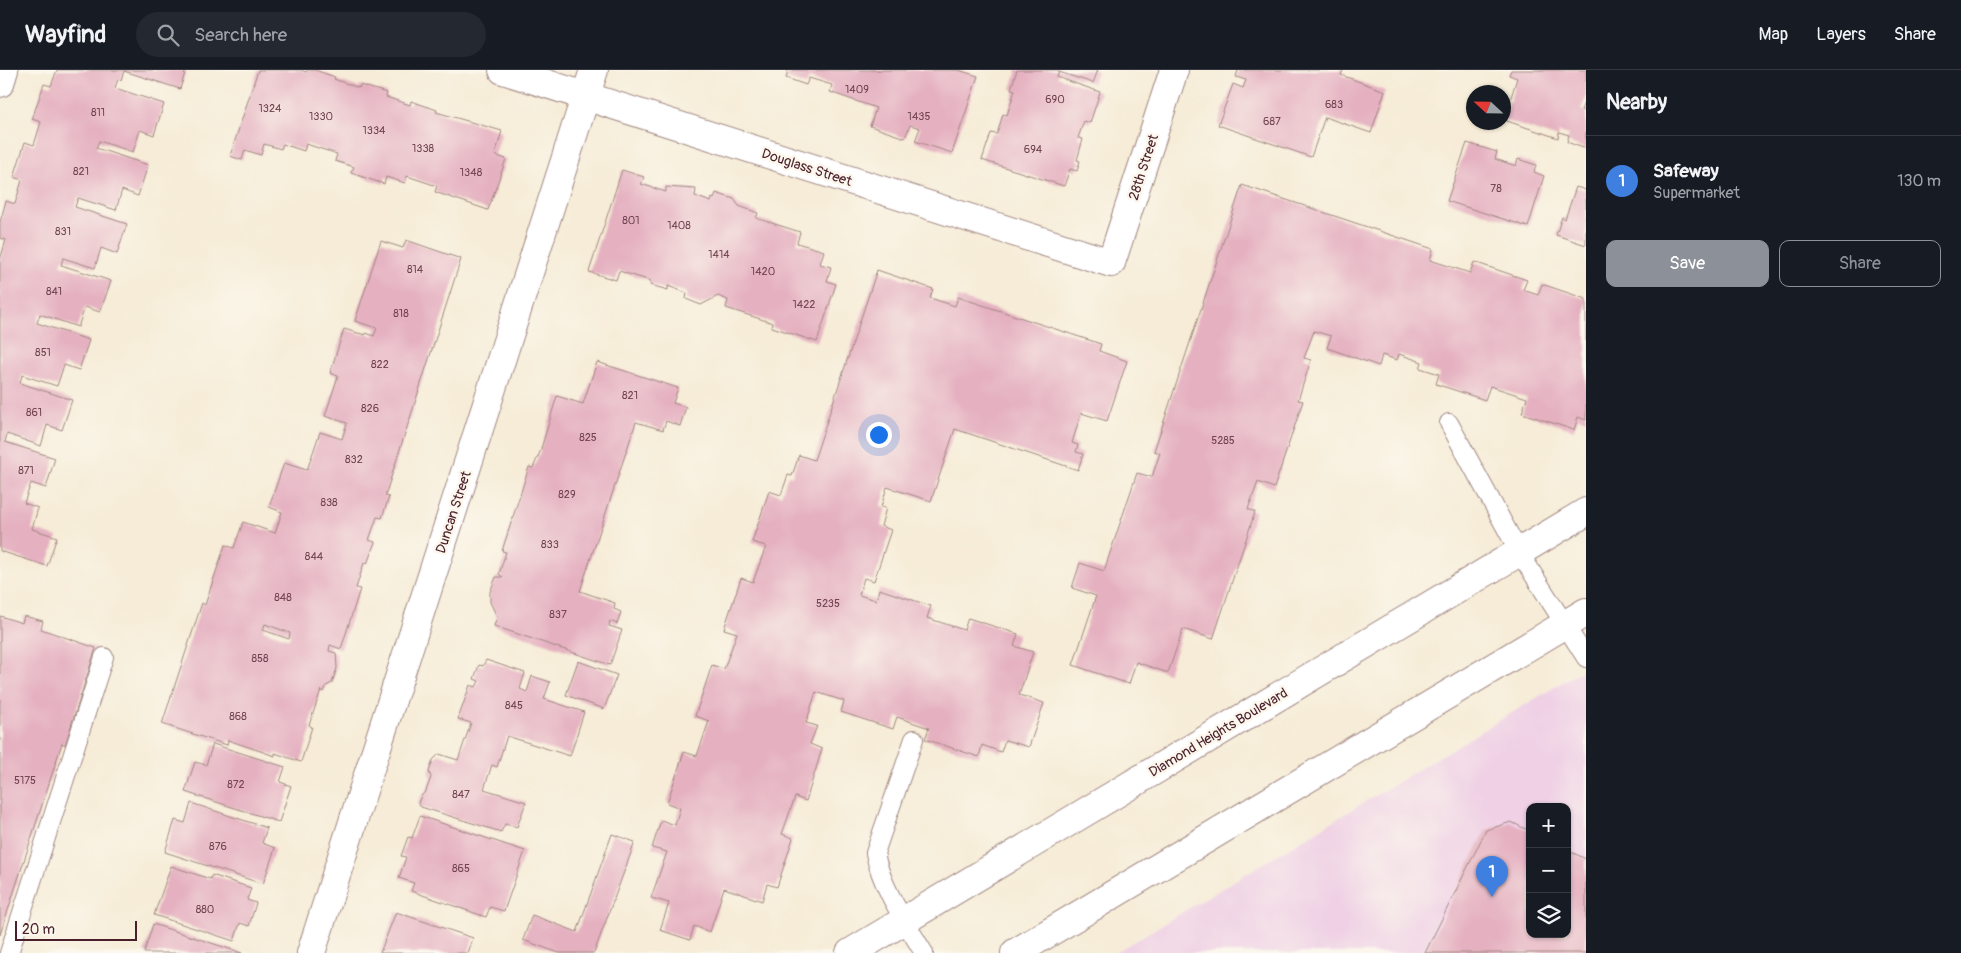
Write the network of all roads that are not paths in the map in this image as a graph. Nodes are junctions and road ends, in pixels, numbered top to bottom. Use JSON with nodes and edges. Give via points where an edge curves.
{"nodes":[{"id":1,"x":4,"y":70,"type":"edge"},
{"id":2,"x":503,"y":70,"type":"edge"},
{"id":3,"x":594,"y":70,"type":"edge"},
{"id":4,"x":1174,"y":70,"type":"edge"},
{"id":5,"x":0,"y":83,"type":"edge"},
{"id":6,"x":585,"y":96,"type":"junction"},
{"id":7,"x":1111,"y":263,"type":"joint"},
{"id":8,"x":1449,"y":423,"type":"dead end"},
{"id":9,"x":1586,"y":512,"type":"edge"},
{"id":10,"x":1519,"y":552,"type":"junction"},
{"id":11,"x":1576,"y":618,"type":"edge"},
{"id":12,"x":104,"y":657,"type":"dead end"},
{"id":13,"x":1586,"y":658,"type":"edge"},
{"id":14,"x":914,"y":739,"type":"dead end"},
{"id":15,"x":904,"y":920,"type":"junction"},
{"id":16,"x":8,"y":953,"type":"edge"},
{"id":17,"x":311,"y":953,"type":"edge"},
{"id":18,"x":850,"y":953,"type":"edge"},
{"id":19,"x":924,"y":953,"type":"edge"},
{"id":20,"x":1015,"y":953,"type":"edge"}],
"edges":[{"from":1,"to":5,"type":"street"},
{"from":2,"to":6,"type":"street","name":"Douglass Street"},
{"from":3,"to":6,"type":"street","name":"Duncan Street"},
{"from":4,"to":7,"type":"street","name":"28th Street"},
{"from":6,"to":7,"type":"street","name":"Douglass Street"},
{"from":6,"to":17,"type":"street","name":"Duncan Street"},
{"from":8,"to":10,"type":"lane"},
{"from":9,"to":10,"type":"street","name":"Diamond Heights Boulevard"},
{"from":10,"to":11,"type":"lane"},
{"from":10,"to":15,"type":"street","name":"Diamond Heights Boulevard"},
{"from":11,"to":13,"type":"lane"},
{"from":11,"to":20,"type":"street"},
{"from":12,"to":16,"type":"lane"},
{"from":14,"to":15,"type":"lane","via":[[875,853],[878,868]]},
{"from":15,"to":18,"type":"street","name":"Diamond Heights Boulevard"},
{"from":15,"to":19,"type":"lane"}]}
